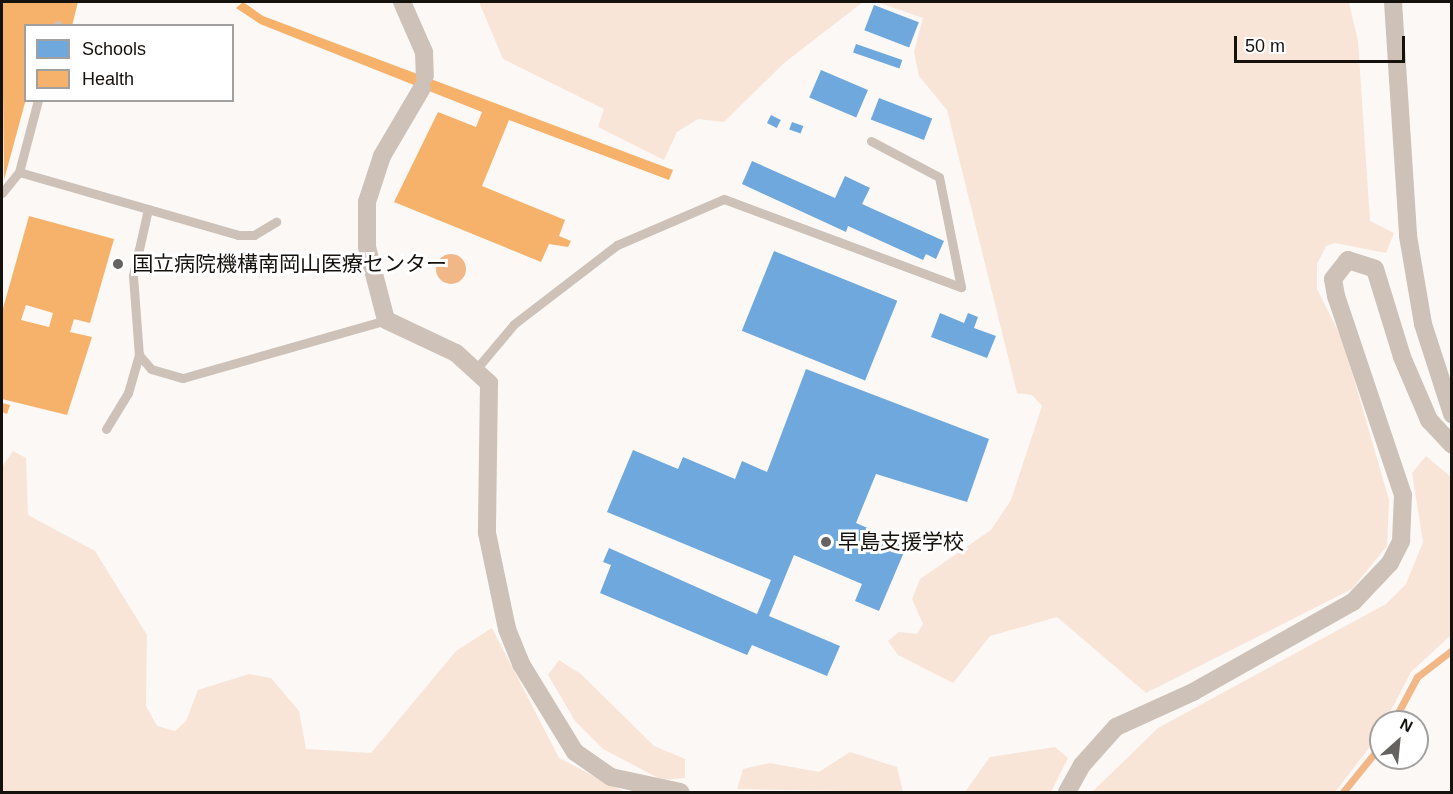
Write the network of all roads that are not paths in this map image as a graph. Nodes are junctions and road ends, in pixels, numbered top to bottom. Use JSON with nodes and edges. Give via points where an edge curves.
{"nodes":[{"id":1,"x":402,"y":2,"type":"edge"},
{"id":2,"x":1393,"y":2,"type":"edge"},
{"id":3,"x":37,"y":102,"type":"edge"},
{"id":4,"x":871,"y":141,"type":"dead end"},
{"id":5,"x":19,"y":172,"type":"junction"},
{"id":6,"x":2,"y":193,"type":"edge"},
{"id":7,"x":148,"y":209,"type":"junction"},
{"id":8,"x":276,"y":222,"type":"dead end"},
{"id":9,"x":386,"y":320,"type":"junction"},
{"id":10,"x":139,"y":355,"type":"junction"},
{"id":11,"x":477,"y":368,"type":"junction"},
{"id":12,"x":1452,"y":414,"type":"edge"},
{"id":13,"x":106,"y":429,"type":"dead end"},
{"id":14,"x":1452,"y":445,"type":"edge"},
{"id":15,"x":680,"y":792,"type":"edge"},
{"id":16,"x":1067,"y":792,"type":"edge"}],
"edges":[{"from":1,"to":9,"type":"street","via":[[424,52],[424,82],[382,156],[367,202],[367,247]]},
{"from":2,"to":12,"type":"street","via":[[1408,236],[1423,324]]},
{"from":3,"to":5,"type":"lane"},
{"from":4,"to":11,"type":"lane","via":[[939,177],[961,287],[724,199],[617,246],[514,324]]},
{"from":5,"to":6,"type":"lane"},
{"from":5,"to":7,"type":"lane"},
{"from":7,"to":8,"type":"lane","via":[[238,235],[254,235]]},
{"from":7,"to":10,"type":"lane","via":[[133,276]]},
{"from":9,"to":10,"type":"lane","via":[[183,378],[151,369]]},
{"from":9,"to":11,"type":"street"},
{"from":10,"to":13,"type":"lane","via":[[128,393]]},
{"from":11,"to":15,"type":"street","via":[[489,383],[487,533],[507,629],[521,664],[575,752],[611,777]]},
{"from":14,"to":16,"type":"street","via":[[1429,420],[1402,357],[1375,269],[1348,260],[1333,279],[1336,296],[1403,495],[1401,541],[1390,563],[1353,602],[1193,692],[1116,728],[1082,765]]}]}
